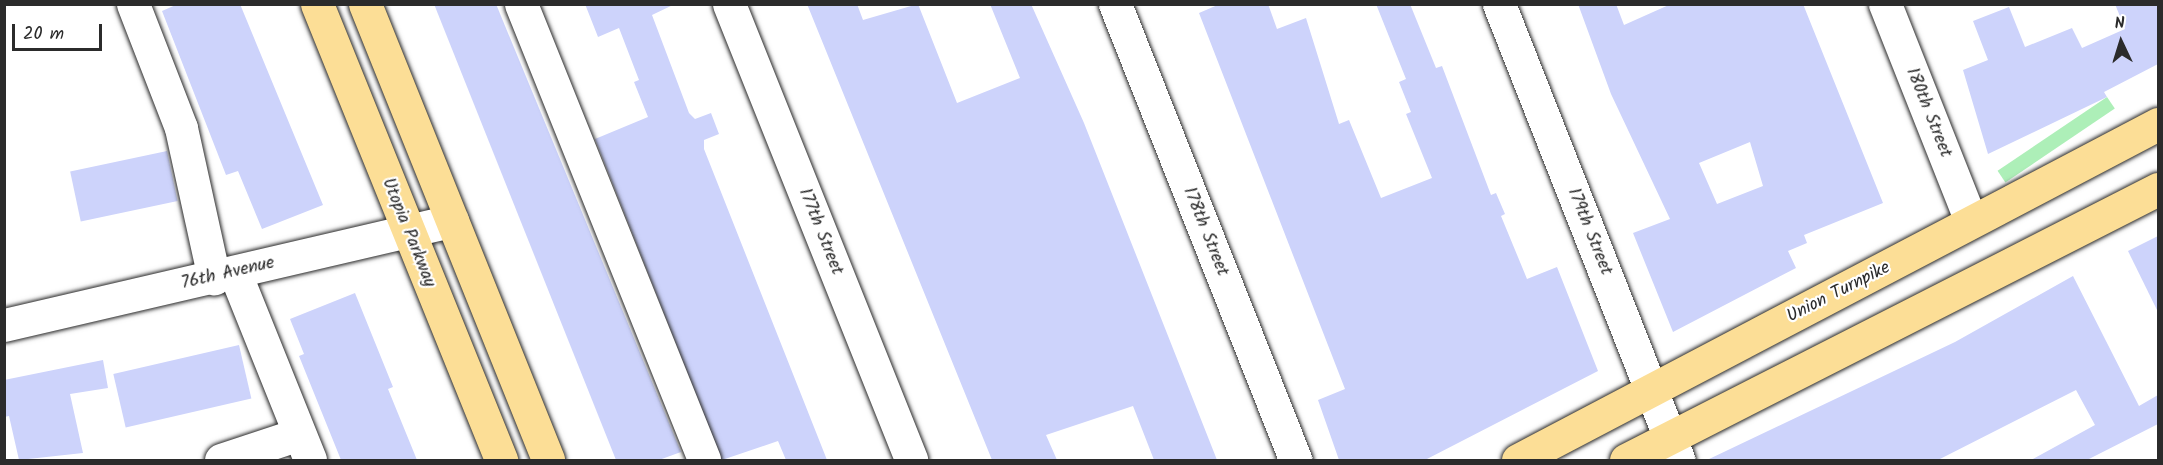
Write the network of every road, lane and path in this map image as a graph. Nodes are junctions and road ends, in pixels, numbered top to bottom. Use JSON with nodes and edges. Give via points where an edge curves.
{"nodes":[{"id":1,"x":133,"y":4,"type":"edge"},
{"id":2,"x":317,"y":4,"type":"edge"},
{"id":3,"x":365,"y":4,"type":"edge"},
{"id":4,"x":521,"y":4,"type":"edge"},
{"id":5,"x":729,"y":4,"type":"edge"},
{"id":6,"x":1115,"y":4,"type":"edge"},
{"id":7,"x":1499,"y":4,"type":"edge"},
{"id":8,"x":1885,"y":4,"type":"edge"},
{"id":9,"x":2158,"y":124,"type":"edge"},
{"id":10,"x":2158,"y":189,"type":"edge"},
{"id":11,"x":452,"y":221,"type":"junction"},
{"id":12,"x":1971,"y":221,"type":"junction"},
{"id":13,"x":407,"y":233,"type":"junction"},
{"id":14,"x":224,"y":275,"type":"junction"},
{"id":15,"x":4,"y":325,"type":"edge"},
{"id":16,"x":1652,"y":390,"type":"junction"},
{"id":17,"x":304,"y":447,"type":"edge"},
{"id":18,"x":1675,"y":448,"type":"edge"},
{"id":19,"x":221,"y":460,"type":"edge"},
{"id":20,"x":501,"y":460,"type":"edge"},
{"id":21,"x":548,"y":460,"type":"edge"},
{"id":22,"x":704,"y":460,"type":"edge"},
{"id":23,"x":911,"y":460,"type":"edge"},
{"id":24,"x":1296,"y":460,"type":"edge"},
{"id":25,"x":1518,"y":460,"type":"edge"},
{"id":26,"x":1626,"y":460,"type":"edge"}],
"edges":[{"from":1,"to":14,"type":"street","via":[[181,128]]},
{"from":2,"to":13,"type":"main road","name":"Utopia Parkway"},
{"from":3,"to":11,"type":"main road"},
{"from":4,"to":22,"type":"street"},
{"from":5,"to":23,"type":"street","name":"177th Street"},
{"from":6,"to":24,"type":"street","name":"178th Street"},
{"from":7,"to":16,"type":"street","name":"179th Street"},
{"from":8,"to":12,"type":"street","name":"180th Street"},
{"from":9,"to":12,"type":"main road","name":"Union Turnpike"},
{"from":10,"to":18,"type":"main road"},
{"from":11,"to":13,"type":"street","name":"76th Avenue"},
{"from":11,"to":21,"type":"main road"},
{"from":12,"to":16,"type":"main road","name":"Union Turnpike"},
{"from":13,"to":14,"type":"street","name":"76th Avenue"},
{"from":13,"to":20,"type":"main road","name":"Utopia Parkway"},
{"from":14,"to":15,"type":"street","name":"76th Avenue"},
{"from":14,"to":17,"type":"street"},
{"from":16,"to":18,"type":"street","name":"179th Street"},
{"from":16,"to":25,"type":"main road","name":"Union Turnpike"},
{"from":17,"to":19,"type":"street"},
{"from":18,"to":26,"type":"main road"}]}
